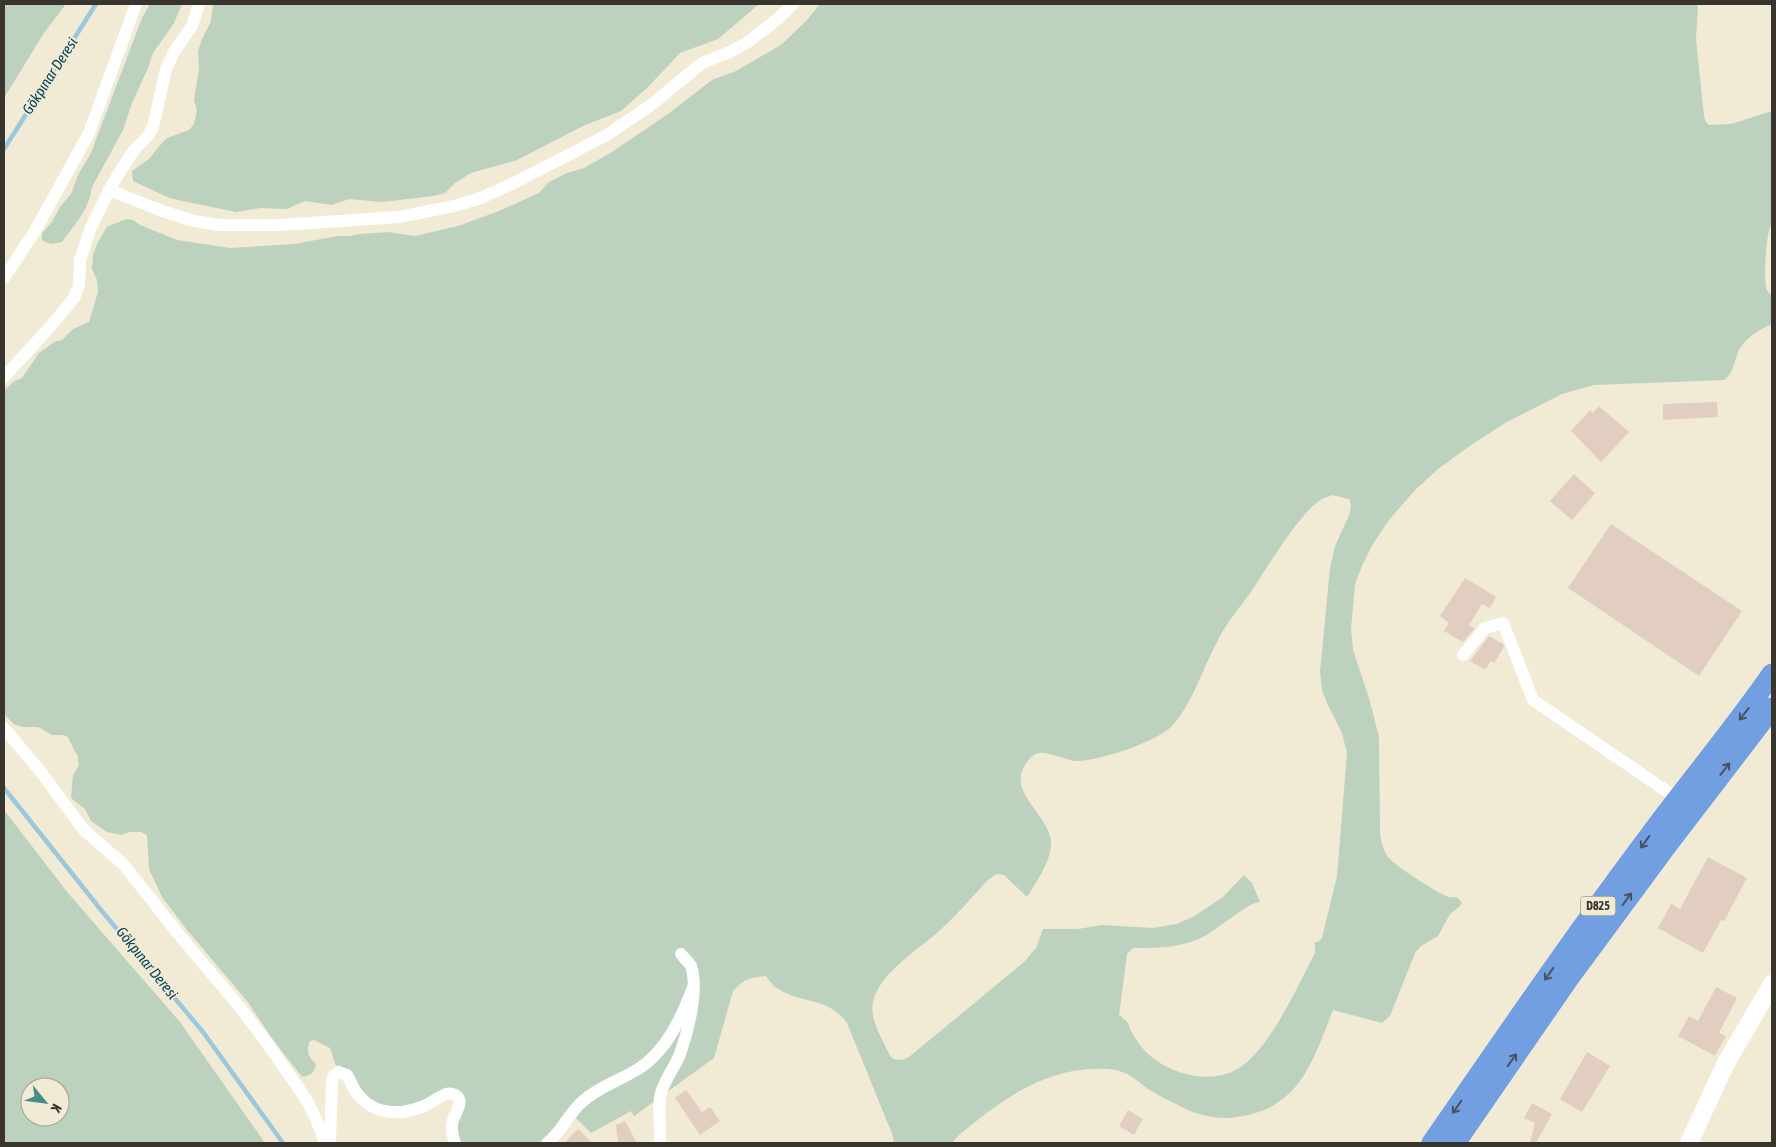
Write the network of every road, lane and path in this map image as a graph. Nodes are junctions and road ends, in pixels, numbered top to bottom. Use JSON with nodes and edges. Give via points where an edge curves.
{"nodes":[{"id":1,"x":136,"y":4,"type":"edge"},
{"id":2,"x":199,"y":4,"type":"edge"},
{"id":3,"x":793,"y":4,"type":"edge"},
{"id":4,"x":109,"y":190,"type":"junction"},
{"id":5,"x":4,"y":278,"type":"edge"},
{"id":6,"x":4,"y":377,"type":"edge"},
{"id":7,"x":1463,"y":655,"type":"dead end"},
{"id":8,"x":1772,"y":674,"type":"edge"},
{"id":9,"x":1772,"y":708,"type":"edge"},
{"id":10,"x":4,"y":728,"type":"edge"},
{"id":11,"x":1678,"y":799,"type":"junction"},
{"id":12,"x":681,"y":954,"type":"dead end"},
{"id":13,"x":1772,"y":984,"type":"edge"},
{"id":14,"x":693,"y":987,"type":"junction"},
{"id":15,"x":325,"y":1143,"type":"edge"},
{"id":16,"x":330,"y":1143,"type":"edge"},
{"id":17,"x":455,"y":1143,"type":"edge"},
{"id":18,"x":547,"y":1143,"type":"edge"},
{"id":19,"x":660,"y":1143,"type":"edge"},
{"id":20,"x":1432,"y":1143,"type":"edge"},
{"id":21,"x":1455,"y":1143,"type":"edge"},
{"id":22,"x":1689,"y":1143,"type":"edge"}],
"edges":[{"from":1,"to":5,"type":"street","via":[[89,133],[35,231]]},
{"from":2,"to":4,"type":"street","via":[[192,26],[166,69],[153,127],[131,154]]},
{"from":3,"to":4,"type":"street","via":[[748,42],[702,63],[651,106],[607,135],[516,182],[454,206],[398,217],[220,226],[165,212]]},
{"from":4,"to":6,"type":"street","via":[[84,245],[74,298]]},
{"from":7,"to":11,"type":"street","via":[[1485,628],[1503,623],[1533,700]]},
{"from":8,"to":11,"type":"highway","number":"D825","one_way":true},
{"from":21,"to":9,"type":"highway","number":"D825","one_way":true,"via":[[1580,963]]},
{"from":10,"to":15,"type":"street","via":[[84,830],[124,865],[239,1006],[306,1099]]},
{"from":11,"to":20,"type":"highway","number":"D825","one_way":true,"via":[[1553,968]]},
{"from":12,"to":14,"type":"street","via":[[690,965]]},
{"from":13,"to":22,"type":"main road","via":[[1726,1064]]},
{"from":14,"to":18,"type":"street","via":[[676,1026],[648,1062],[582,1102]]},
{"from":14,"to":19,"type":"street","via":[[685,1039],[661,1094]]},
{"from":16,"to":17,"type":"street","via":[[332,1081],[341,1072],[347,1075],[361,1099],[384,1111],[405,1112],[445,1095],[456,1096],[459,1103],[451,1128]]}]}
